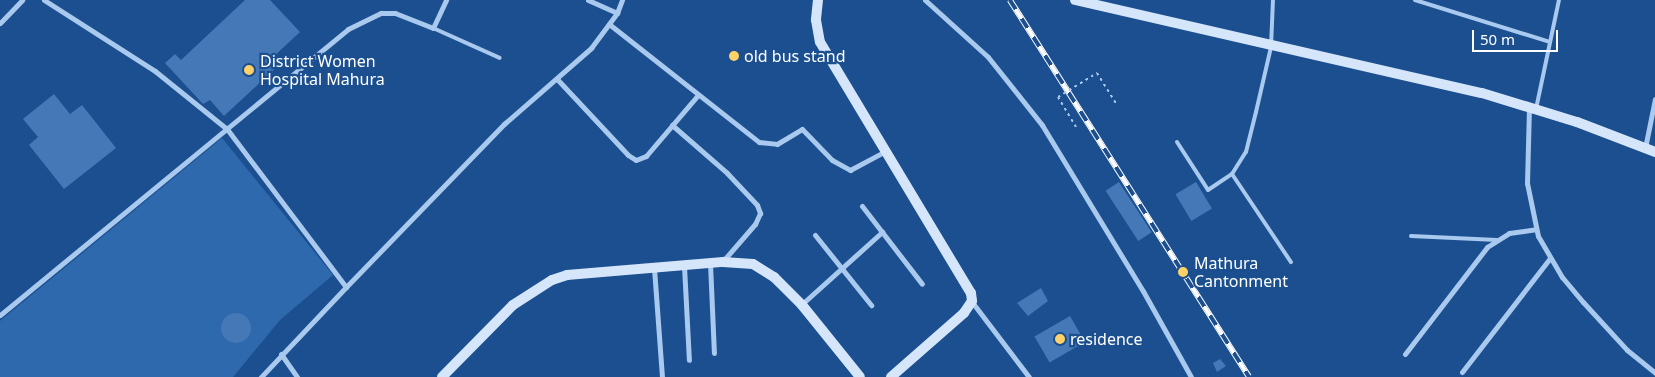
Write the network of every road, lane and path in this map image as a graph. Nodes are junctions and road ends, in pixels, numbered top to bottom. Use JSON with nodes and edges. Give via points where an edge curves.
{"nodes":[{"id":1,"x":22,"y":0,"type":"edge"},
{"id":2,"x":44,"y":0,"type":"edge"},
{"id":3,"x":446,"y":0,"type":"edge"},
{"id":4,"x":588,"y":0,"type":"edge"},
{"id":5,"x":622,"y":0,"type":"edge"},
{"id":6,"x":818,"y":0,"type":"edge"},
{"id":7,"x":925,"y":0,"type":"edge"},
{"id":8,"x":1273,"y":0,"type":"edge"},
{"id":9,"x":1414,"y":0,"type":"edge"},
{"id":10,"x":1559,"y":0,"type":"edge"},
{"id":11,"x":1081,"y":1,"type":"edge"},
{"id":12,"x":52,"y":2,"type":"edge"},
{"id":13,"x":617,"y":13,"type":"junction"},
{"id":14,"x":0,"y":22,"type":"edge"},
{"id":15,"x":609,"y":24,"type":"junction"},
{"id":16,"x":433,"y":28,"type":"junction"},
{"id":17,"x":1550,"y":42,"type":"junction"},
{"id":18,"x":1271,"y":47,"type":"junction"},
{"id":19,"x":500,"y":58,"type":"dead end"},
{"id":20,"x":557,"y":79,"type":"junction"},
{"id":21,"x":698,"y":96,"type":"junction"},
{"id":22,"x":1655,"y":99,"type":"edge"},
{"id":23,"x":1116,"y":104,"type":"dead end"},
{"id":24,"x":1532,"y":108,"type":"junction"},
{"id":25,"x":672,"y":125,"type":"junction"},
{"id":26,"x":1076,"y":127,"type":"dead end"},
{"id":27,"x":227,"y":129,"type":"junction"},
{"id":28,"x":1177,"y":142,"type":"dead end"},
{"id":29,"x":1644,"y":148,"type":"junction"},
{"id":30,"x":884,"y":152,"type":"junction"},
{"id":31,"x":1655,"y":152,"type":"edge"},
{"id":32,"x":1232,"y":174,"type":"junction"},
{"id":33,"x":862,"y":206,"type":"dead end"},
{"id":34,"x":1536,"y":230,"type":"junction"},
{"id":35,"x":882,"y":232,"type":"junction"},
{"id":36,"x":815,"y":235,"type":"dead end"},
{"id":37,"x":1411,"y":236,"type":"dead end"},
{"id":38,"x":1497,"y":240,"type":"junction"},
{"id":39,"x":1550,"y":258,"type":"junction"},
{"id":40,"x":723,"y":262,"type":"junction"},
{"id":41,"x":1291,"y":262,"type":"dead end"},
{"id":42,"x":710,"y":263,"type":"junction"},
{"id":43,"x":684,"y":266,"type":"junction"},
{"id":44,"x":654,"y":268,"type":"junction"},
{"id":45,"x":842,"y":268,"type":"junction"},
{"id":46,"x":922,"y":284,"type":"dead end"},
{"id":47,"x":346,"y":286,"type":"junction"},
{"id":48,"x":972,"y":301,"type":"junction"},
{"id":49,"x":802,"y":305,"type":"junction"},
{"id":50,"x":871,"y":305,"type":"dead end"},
{"id":51,"x":0,"y":315,"type":"edge"},
{"id":52,"x":714,"y":353,"type":"dead end"},
{"id":53,"x":281,"y":354,"type":"junction"},
{"id":54,"x":1405,"y":354,"type":"dead end"},
{"id":55,"x":689,"y":360,"type":"dead end"},
{"id":56,"x":1462,"y":372,"type":"dead end"},
{"id":57,"x":1655,"y":373,"type":"edge"},
{"id":58,"x":261,"y":377,"type":"edge"},
{"id":59,"x":297,"y":377,"type":"edge"},
{"id":60,"x":442,"y":377,"type":"edge"},
{"id":61,"x":662,"y":377,"type":"edge"},
{"id":62,"x":860,"y":377,"type":"edge"},
{"id":63,"x":891,"y":377,"type":"edge"},
{"id":64,"x":1029,"y":377,"type":"edge"},
{"id":65,"x":1191,"y":377,"type":"edge"}],
"edges":[{"from":1,"to":14,"type":"street"},
{"from":2,"to":12,"type":"street"},
{"from":3,"to":16,"type":"street"},
{"from":4,"to":13,"type":"street"},
{"from":5,"to":13,"type":"street"},
{"from":6,"to":30,"type":"street","via":[[820,42]]},
{"from":7,"to":65,"type":"street","via":[[994,64],[1042,124]]},
{"from":8,"to":18,"type":"lane"},
{"from":9,"to":17,"type":"lane"},
{"from":10,"to":17,"type":"lane"},
{"from":11,"to":18,"type":"street"},
{"from":12,"to":27,"type":"street","via":[[155,71]]},
{"from":13,"to":15,"type":"street"},
{"from":15,"to":20,"type":"street","via":[[590,48]]},
{"from":15,"to":21,"type":"street"},
{"from":16,"to":19,"type":"lane"},
{"from":16,"to":27,"type":"street","via":[[395,13],[371,16],[348,29]]},
{"from":17,"to":24,"type":"lane"},
{"from":18,"to":24,"type":"street","via":[[1482,93]]},
{"from":18,"to":32,"type":"lane","via":[[1246,152]]},
{"from":20,"to":25,"type":"street","via":[[632,158],[646,156]]},
{"from":20,"to":47,"type":"street","via":[[504,124]]},
{"from":21,"to":25,"type":"street"},
{"from":21,"to":30,"type":"street","via":[[749,136],[767,145],[777,144],[798,130],[805,130],[842,168],[858,169]]},
{"from":22,"to":29,"type":"street"},
{"from":23,"to":26,"type":"path","bridge":true,"via":[[1097,73],[1058,97]]},
{"from":24,"to":29,"type":"street"},
{"from":24,"to":34,"type":"street","via":[[1527,183]]},
{"from":25,"to":40,"type":"street","via":[[728,173],[760,212],[755,224]]},
{"from":27,"to":47,"type":"street"},
{"from":27,"to":51,"type":"street"},
{"from":28,"to":32,"type":"lane","via":[[1208,190]]},
{"from":29,"to":31,"type":"street"},
{"from":30,"to":48,"type":"street","via":[[970,288]]},
{"from":32,"to":41,"type":"lane"},
{"from":33,"to":35,"type":"street"},
{"from":34,"to":38,"type":"street","via":[[1509,233]]},
{"from":34,"to":39,"type":"street"},
{"from":35,"to":45,"type":"street"},
{"from":35,"to":46,"type":"street"},
{"from":36,"to":45,"type":"street"},
{"from":37,"to":38,"type":"lane"},
{"from":38,"to":54,"type":"street","via":[[1487,247]]},
{"from":39,"to":56,"type":"street"},
{"from":39,"to":57,"type":"street","via":[[1601,324]]},
{"from":40,"to":42,"type":"street"},
{"from":40,"to":49,"type":"street","via":[[753,264]]},
{"from":42,"to":43,"type":"street"},
{"from":42,"to":52,"type":"street"},
{"from":43,"to":44,"type":"street"},
{"from":43,"to":55,"type":"street"},
{"from":44,"to":60,"type":"street","via":[[567,275],[552,280],[513,305]]},
{"from":44,"to":61,"type":"street"},
{"from":45,"to":49,"type":"street"},
{"from":45,"to":50,"type":"street"},
{"from":47,"to":53,"type":"street"},
{"from":48,"to":63,"type":"street","via":[[964,313]]},
{"from":48,"to":64,"type":"street"},
{"from":49,"to":62,"type":"street"},
{"from":53,"to":58,"type":"street"},
{"from":53,"to":59,"type":"street"}]}
